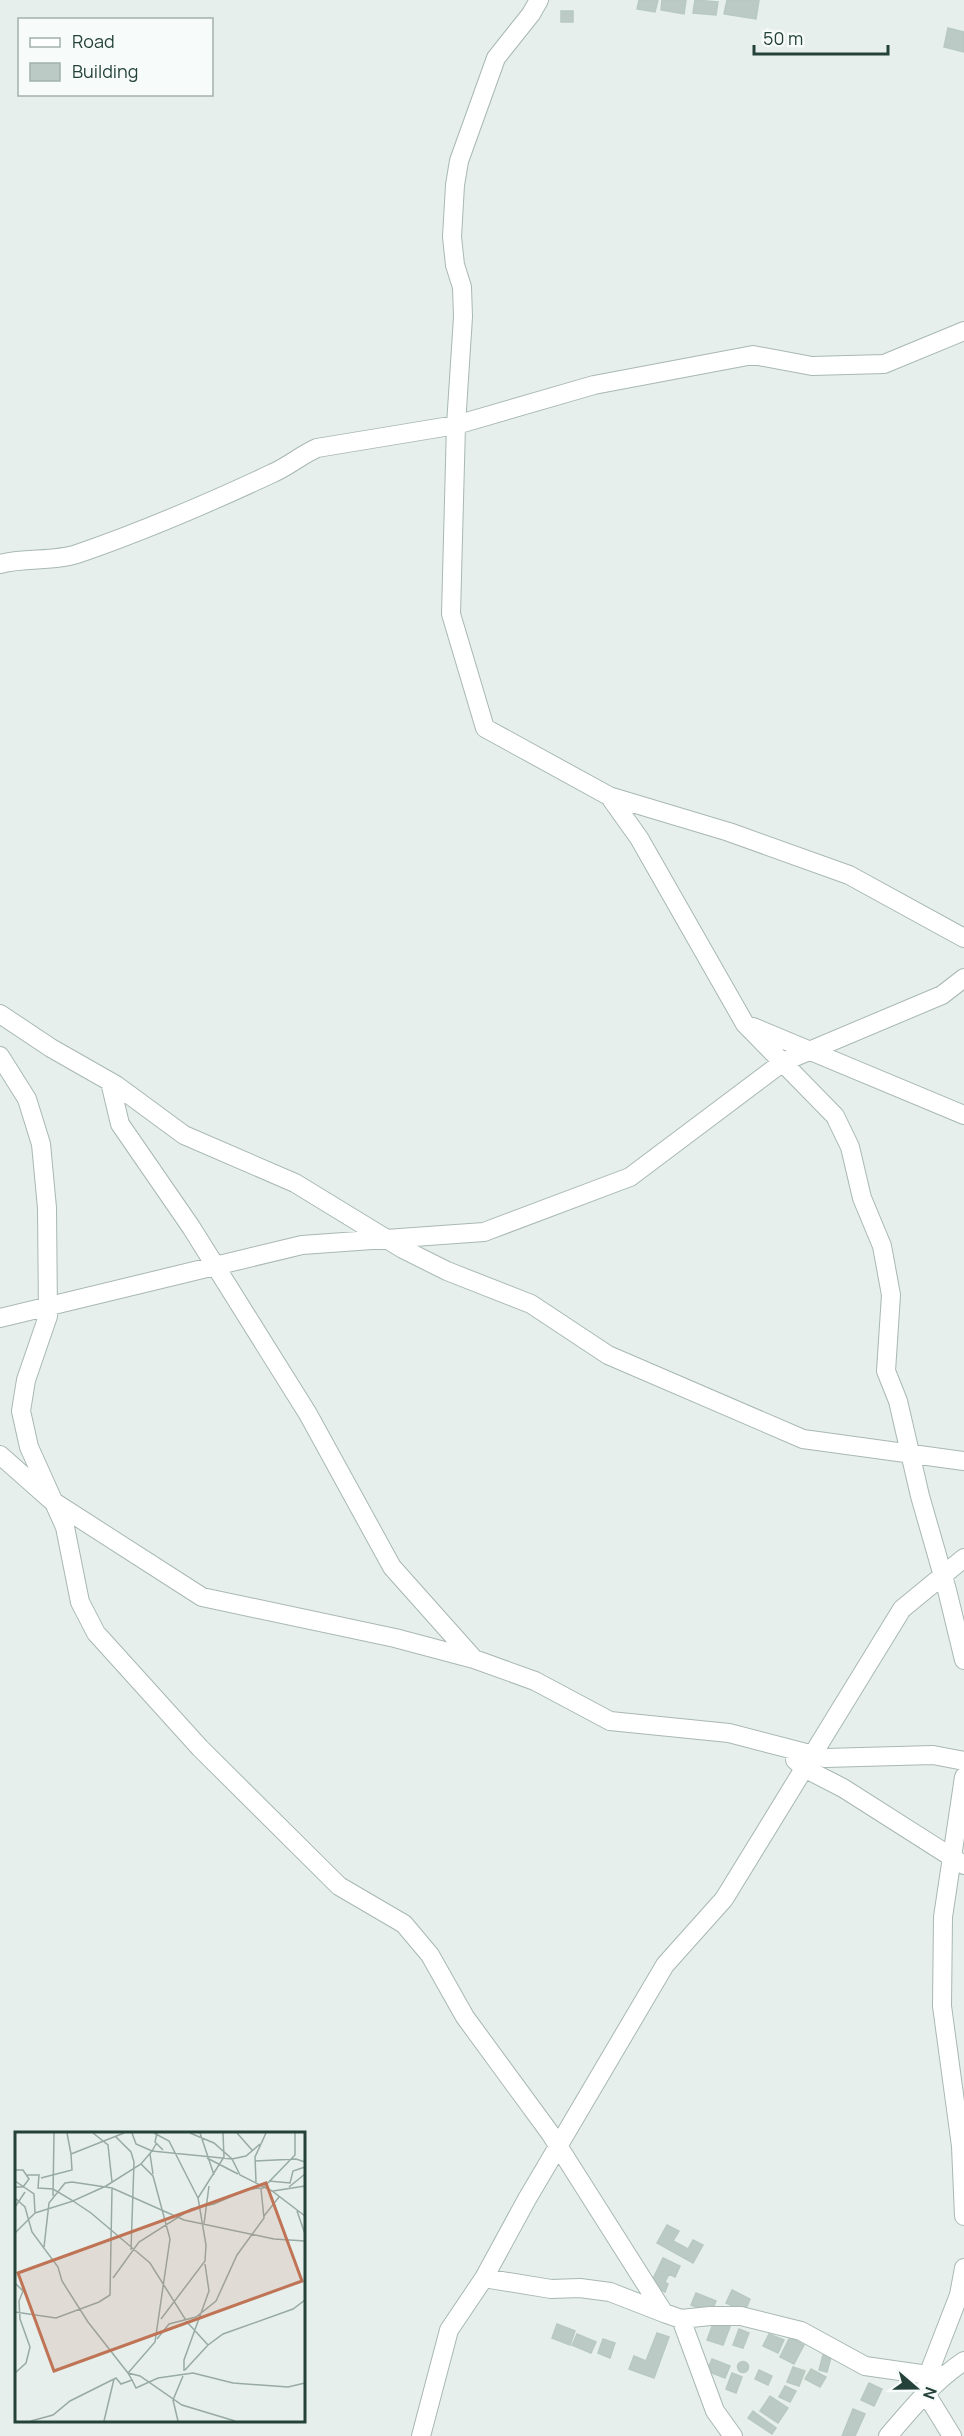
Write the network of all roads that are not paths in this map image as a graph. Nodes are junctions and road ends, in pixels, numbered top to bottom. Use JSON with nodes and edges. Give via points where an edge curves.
{"nodes":[{"id":1,"x":539,"y":0,"type":"edge"},
{"id":2,"x":964,"y":331,"type":"edge"},
{"id":3,"x":456,"y":425,"type":"junction"},
{"id":4,"x":0,"y":564,"type":"edge"},
{"id":5,"x":609,"y":796,"type":"junction"},
{"id":6,"x":964,"y":938,"type":"edge"},
{"id":7,"x":964,"y":978,"type":"edge"},
{"id":8,"x":0,"y":1014,"type":"edge"},
{"id":9,"x":745,"y":1024,"type":"junction"},
{"id":10,"x":810,"y":1051,"type":"junction"},
{"id":11,"x":0,"y":1056,"type":"edge"},
{"id":12,"x":783,"y":1062,"type":"junction"},
{"id":13,"x":110,"y":1082,"type":"junction"},
{"id":14,"x":964,"y":1115,"type":"edge"},
{"id":15,"x":386,"y":1239,"type":"junction"},
{"id":16,"x":215,"y":1266,"type":"junction"},
{"id":17,"x":48,"y":1306,"type":"junction"},
{"id":18,"x":0,"y":1318,"type":"edge"},
{"id":19,"x":911,"y":1454,"type":"junction"},
{"id":20,"x":0,"y":1455,"type":"edge"},
{"id":21,"x":964,"y":1461,"type":"edge"},
{"id":22,"x":51,"y":1500,"type":"junction"},
{"id":23,"x":964,"y":1558,"type":"edge"},
{"id":24,"x":941,"y":1575,"type":"junction"},
{"id":25,"x":474,"y":1659,"type":"junction"},
{"id":26,"x":964,"y":1660,"type":"edge"},
{"id":27,"x":808,"y":1761,"type":"junction"},
{"id":28,"x":964,"y":1761,"type":"edge"},
{"id":29,"x":964,"y":1777,"type":"edge"},
{"id":30,"x":958,"y":1862,"type":"edge"},
{"id":31,"x":557,"y":2148,"type":"junction"},
{"id":32,"x":964,"y":2216,"type":"edge"},
{"id":33,"x":964,"y":2268,"type":"edge"},
{"id":34,"x":484,"y":2278,"type":"junction"},
{"id":35,"x":673,"y":2316,"type":"junction"},
{"id":36,"x":964,"y":2361,"type":"edge"},
{"id":37,"x":932,"y":2380,"type":"junction"},
{"id":38,"x":421,"y":2436,"type":"edge"},
{"id":39,"x":733,"y":2436,"type":"edge"},
{"id":40,"x":888,"y":2436,"type":"edge"},
{"id":41,"x":952,"y":2436,"type":"edge"}],
"edges":[{"from":1,"to":3,"type":"street","via":[[496,58],[459,161],[452,237],[464,317]]},
{"from":2,"to":3,"type":"street","via":[[884,364],[812,366],[753,355],[594,385]]},
{"from":3,"to":4,"type":"street","via":[[317,448],[277,472],[75,555]]},
{"from":3,"to":5,"type":"street","via":[[451,614],[485,728]]},
{"from":5,"to":6,"type":"street","via":[[729,832],[849,875]]},
{"from":5,"to":9,"type":"street","via":[[639,838]]},
{"from":7,"to":10,"type":"street","via":[[942,995]]},
{"from":8,"to":13,"type":"street"},
{"from":9,"to":10,"type":"street"},
{"from":9,"to":12,"type":"street"},
{"from":10,"to":12,"type":"street"},
{"from":10,"to":14,"type":"street"},
{"from":11,"to":17,"type":"street","via":[[27,1099],[41,1144],[47,1208]]},
{"from":12,"to":15,"type":"street","via":[[630,1177],[484,1232]]},
{"from":12,"to":19,"type":"street","via":[[835,1116],[850,1147],[862,1198],[882,1246],[891,1295],[886,1371]]},
{"from":13,"to":15,"type":"street","via":[[184,1135],[295,1182]]},
{"from":13,"to":16,"type":"street","via":[[120,1124]]},
{"from":15,"to":16,"type":"street","via":[[302,1245]]},
{"from":15,"to":19,"type":"street","via":[[447,1271],[531,1304],[608,1355],[776,1430],[803,1439]]},
{"from":16,"to":17,"type":"street"},
{"from":16,"to":25,"type":"street","via":[[308,1414],[392,1567]]},
{"from":17,"to":18,"type":"street"},
{"from":17,"to":22,"type":"street","via":[[21,1411],[29,1448]]},
{"from":19,"to":21,"type":"street"},
{"from":19,"to":24,"type":"street"},
{"from":20,"to":22,"type":"street"},
{"from":22,"to":25,"type":"street","via":[[202,1597]]},
{"from":22,"to":31,"type":"street","via":[[65,1527],[80,1602],[96,1633],[200,1748],[339,1886],[404,1924],[430,1955],[465,2017]]},
{"from":23,"to":24,"type":"street"},
{"from":24,"to":26,"type":"street"},
{"from":24,"to":27,"type":"street","via":[[902,1609]]},
{"from":25,"to":27,"type":"street","via":[[535,1681],[610,1721],[729,1733],[780,1746]]},
{"from":27,"to":28,"type":"street","via":[[933,1755]]},
{"from":27,"to":30,"type":"street"},
{"from":27,"to":31,"type":"street","via":[[724,1899],[665,1965]]},
{"from":29,"to":30,"type":"street"},
{"from":30,"to":32,"type":"street","via":[[943,1917],[942,2006],[961,2146]]},
{"from":31,"to":34,"type":"street"},
{"from":31,"to":35,"type":"street"},
{"from":33,"to":37,"type":"street"},
{"from":34,"to":35,"type":"street","via":[[550,2289],[610,2292]]},
{"from":34,"to":38,"type":"street","via":[[449,2330]]},
{"from":35,"to":37,"type":"street","via":[[741,2316],[801,2331],[865,2366]]},
{"from":35,"to":39,"type":"street","via":[[715,2410]]},
{"from":36,"to":37,"type":"street"},
{"from":37,"to":40,"type":"street"},
{"from":37,"to":41,"type":"street"}]}
